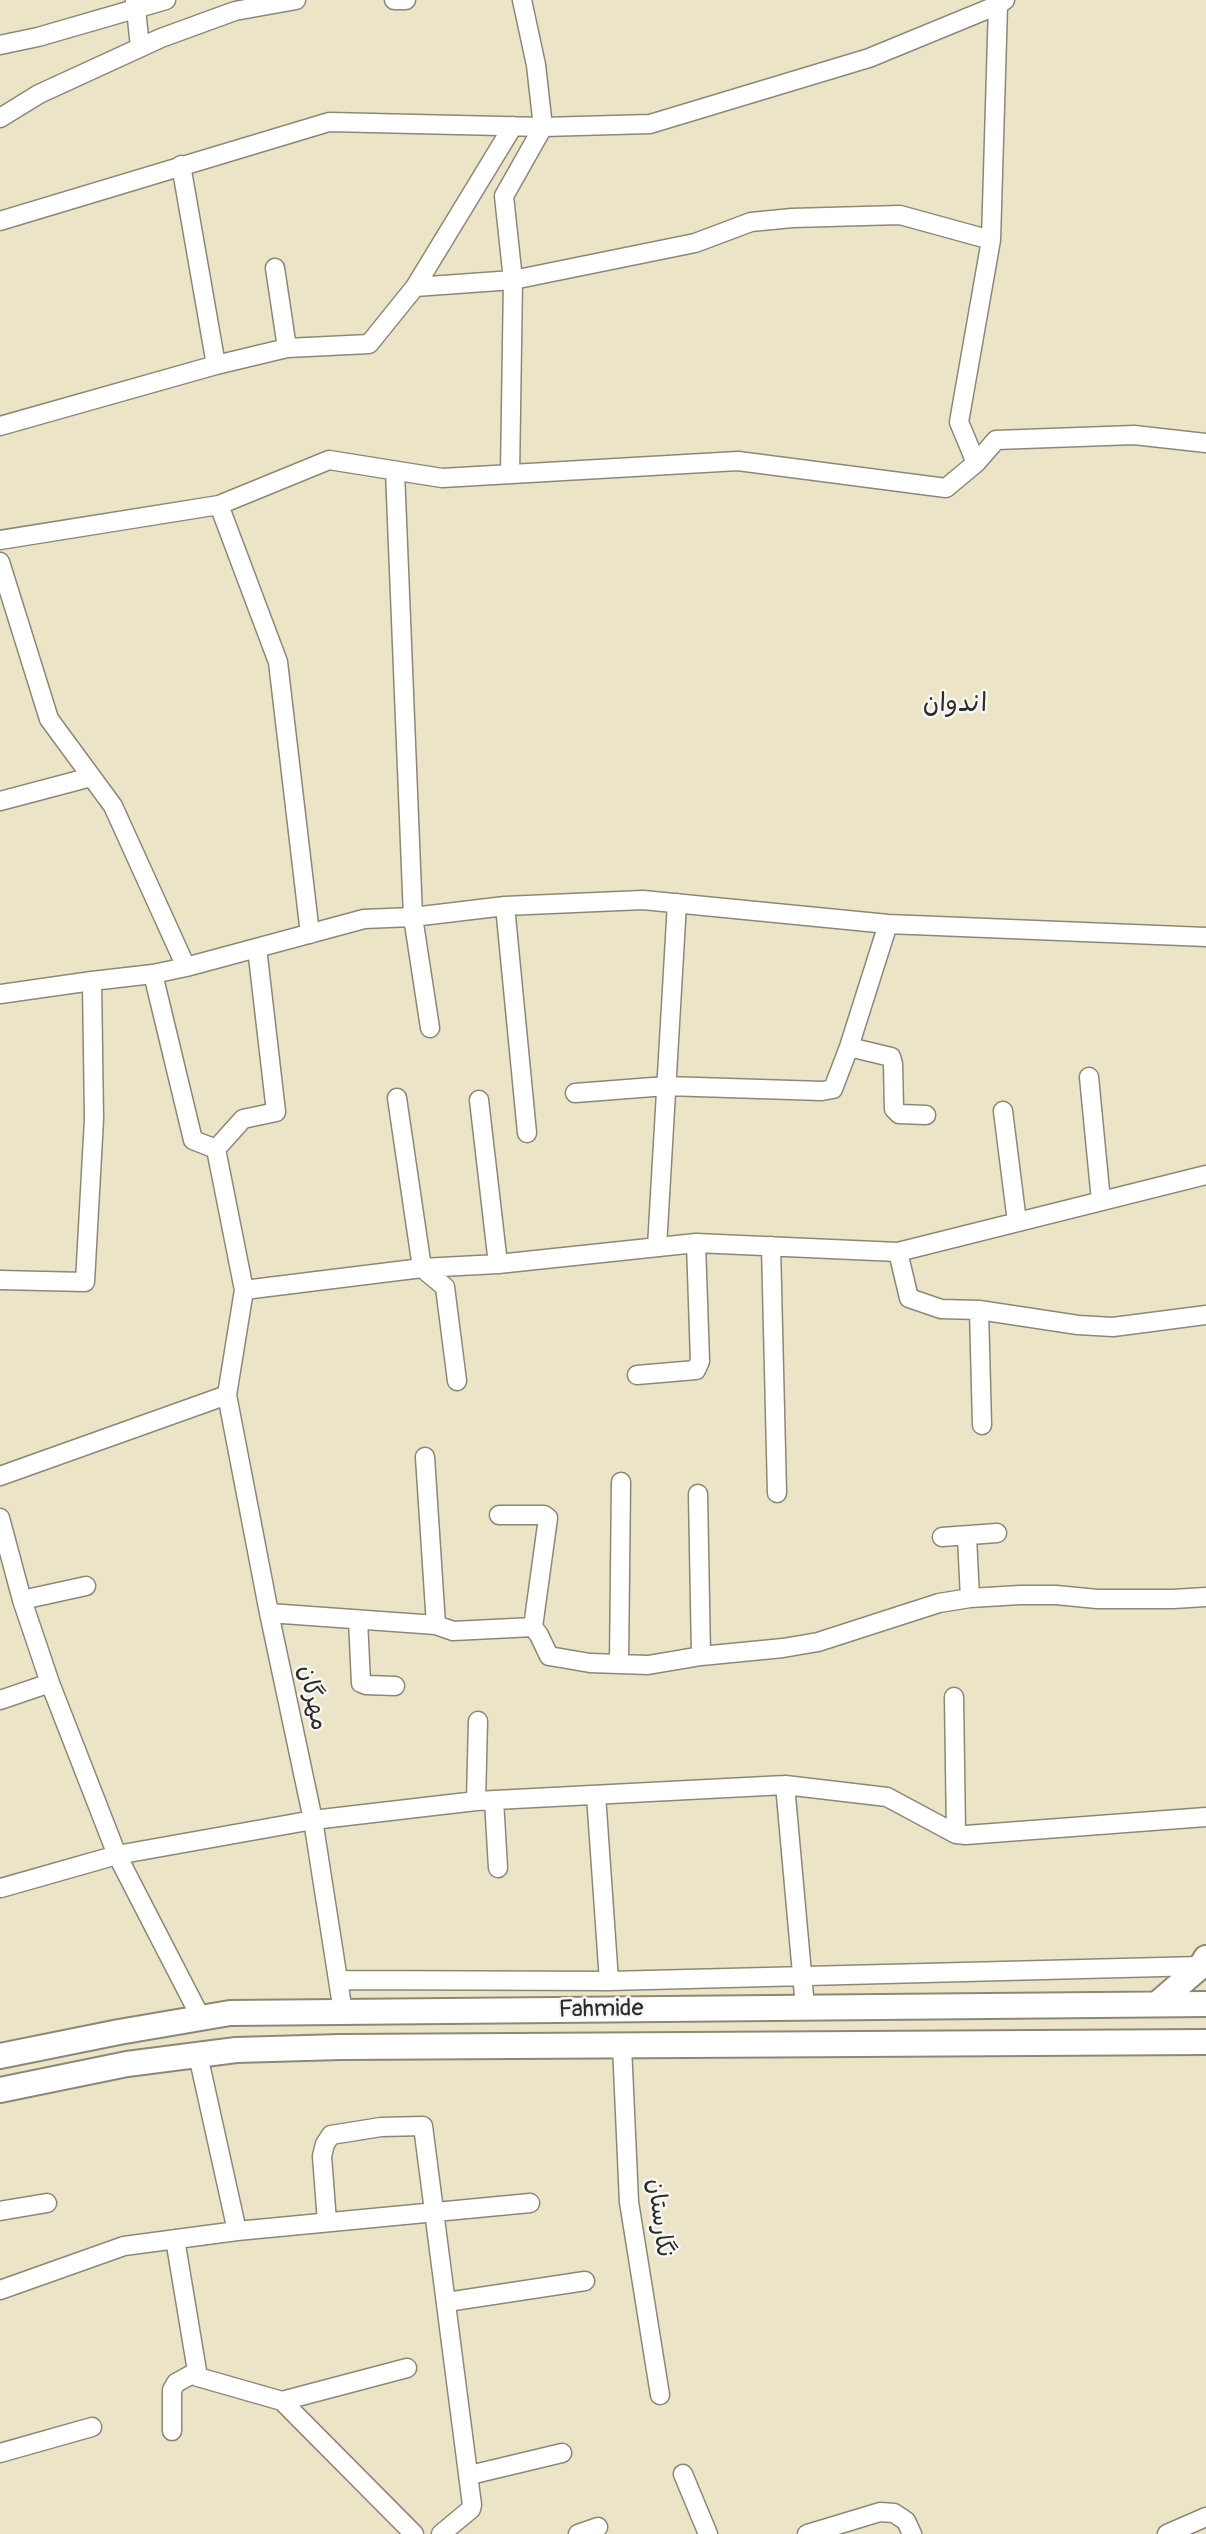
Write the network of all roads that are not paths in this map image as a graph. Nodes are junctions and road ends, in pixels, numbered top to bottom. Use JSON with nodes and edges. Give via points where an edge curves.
{"nodes":[{"id":1,"x":166,"y":0,"type":"edge"},
{"id":2,"x":296,"y":0,"type":"edge"},
{"id":3,"x":394,"y":0,"type":"edge"},
{"id":4,"x":406,"y":0,"type":"edge"},
{"id":5,"x":522,"y":0,"type":"edge"},
{"id":6,"x":1002,"y":3,"type":"edge"},
{"id":7,"x":136,"y":4,"type":"edge"},
{"id":8,"x":0,"y":45,"type":"edge"},
{"id":9,"x":140,"y":47,"type":"junction"},
{"id":10,"x":0,"y":118,"type":"edge"},
{"id":11,"x":513,"y":126,"type":"junction"},
{"id":12,"x":543,"y":127,"type":"junction"},
{"id":13,"x":181,"y":165,"type":"junction"},
{"id":14,"x":0,"y":221,"type":"edge"},
{"id":15,"x":991,"y":240,"type":"junction"},
{"id":16,"x":275,"y":268,"type":"dead end"},
{"id":17,"x":513,"y":280,"type":"junction"},
{"id":18,"x":415,"y":287,"type":"junction"},
{"id":19,"x":287,"y":348,"type":"junction"},
{"id":20,"x":216,"y":365,"type":"junction"},
{"id":21,"x":0,"y":426,"type":"edge"},
{"id":22,"x":1206,"y":443,"type":"edge"},
{"id":23,"x":976,"y":463,"type":"junction"},
{"id":24,"x":395,"y":471,"type":"junction"},
{"id":25,"x":510,"y":474,"type":"junction"},
{"id":26,"x":219,"y":505,"type":"junction"},
{"id":27,"x":0,"y":540,"type":"edge"},
{"id":28,"x":0,"y":562,"type":"edge"},
{"id":29,"x":91,"y":777,"type":"junction"},
{"id":30,"x":0,"y":801,"type":"edge"},
{"id":31,"x":677,"y":903,"type":"junction"},
{"id":32,"x":505,"y":906,"type":"junction"},
{"id":33,"x":413,"y":917,"type":"junction"},
{"id":34,"x":888,"y":924,"type":"junction"},
{"id":35,"x":310,"y":934,"type":"junction"},
{"id":36,"x":1206,"y":937,"type":"edge"},
{"id":37,"x":257,"y":948,"type":"junction"},
{"id":38,"x":186,"y":967,"type":"junction"},
{"id":39,"x":153,"y":974,"type":"junction"},
{"id":40,"x":92,"y":981,"type":"junction"},
{"id":41,"x":0,"y":994,"type":"edge"},
{"id":42,"x":430,"y":1028,"type":"dead end"},
{"id":43,"x":849,"y":1046,"type":"junction"},
{"id":44,"x":1089,"y":1077,"type":"dead end"},
{"id":45,"x":666,"y":1086,"type":"junction"},
{"id":46,"x":575,"y":1093,"type":"dead end"},
{"id":47,"x":397,"y":1098,"type":"dead end"},
{"id":48,"x":479,"y":1100,"type":"dead end"},
{"id":49,"x":1003,"y":1111,"type":"dead end"},
{"id":50,"x":926,"y":1115,"type":"dead end"},
{"id":51,"x":527,"y":1133,"type":"dead end"},
{"id":52,"x":216,"y":1149,"type":"junction"},
{"id":53,"x":1206,"y":1175,"type":"edge"},
{"id":54,"x":1101,"y":1201,"type":"junction"},
{"id":55,"x":1017,"y":1222,"type":"junction"},
{"id":56,"x":696,"y":1243,"type":"junction"},
{"id":57,"x":771,"y":1246,"type":"junction"},
{"id":58,"x":657,"y":1247,"type":"junction"},
{"id":59,"x":898,"y":1252,"type":"junction"},
{"id":60,"x":498,"y":1264,"type":"junction"},
{"id":61,"x":422,"y":1268,"type":"junction"},
{"id":62,"x":0,"y":1280,"type":"edge"},
{"id":63,"x":244,"y":1290,"type":"junction"},
{"id":64,"x":979,"y":1310,"type":"junction"},
{"id":65,"x":1206,"y":1315,"type":"edge"},
{"id":66,"x":636,"y":1375,"type":"dead end"},
{"id":67,"x":457,"y":1381,"type":"dead end"},
{"id":68,"x":227,"y":1395,"type":"junction"},
{"id":69,"x":982,"y":1425,"type":"dead end"},
{"id":70,"x":425,"y":1457,"type":"dead end"},
{"id":71,"x":0,"y":1476,"type":"edge"},
{"id":72,"x":621,"y":1482,"type":"dead end"},
{"id":73,"x":777,"y":1493,"type":"dead end"},
{"id":74,"x":698,"y":1494,"type":"dead end"},
{"id":75,"x":499,"y":1515,"type":"dead end"},
{"id":76,"x":0,"y":1518,"type":"edge"},
{"id":77,"x":997,"y":1533,"type":"dead end"},
{"id":78,"x":942,"y":1537,"type":"dead end"},
{"id":79,"x":967,"y":1537,"type":"junction"},
{"id":80,"x":86,"y":1586,"type":"dead end"},
{"id":81,"x":1206,"y":1597,"type":"edge"},
{"id":82,"x":970,"y":1598,"type":"junction"},
{"id":83,"x":22,"y":1600,"type":"junction"},
{"id":84,"x":269,"y":1613,"type":"junction"},
{"id":85,"x":358,"y":1620,"type":"junction"},
{"id":86,"x":436,"y":1625,"type":"junction"},
{"id":87,"x":533,"y":1627,"type":"junction"},
{"id":88,"x":701,"y":1656,"type":"junction"},
{"id":89,"x":619,"y":1663,"type":"junction"},
{"id":90,"x":50,"y":1683,"type":"junction"},
{"id":91,"x":395,"y":1686,"type":"dead end"},
{"id":92,"x":954,"y":1697,"type":"dead end"},
{"id":93,"x":0,"y":1700,"type":"edge"},
{"id":94,"x":478,"y":1721,"type":"dead end"},
{"id":95,"x":785,"y":1785,"type":"junction"},
{"id":96,"x":596,"y":1795,"type":"junction"},
{"id":97,"x":494,"y":1800,"type":"junction"},
{"id":98,"x":476,"y":1801,"type":"junction"},
{"id":99,"x":1206,"y":1817,"type":"edge"},
{"id":100,"x":313,"y":1820,"type":"junction"},
{"id":101,"x":956,"y":1834,"type":"junction"},
{"id":102,"x":117,"y":1855,"type":"junction"},
{"id":103,"x":498,"y":1868,"type":"dead end"},
{"id":104,"x":1,"y":1888,"type":"edge"},
{"id":105,"x":1204,"y":1962,"type":"edge"},
{"id":106,"x":802,"y":1977,"type":"junction"},
{"id":107,"x":338,"y":1980,"type":"junction"},
{"id":108,"x":609,"y":1981,"type":"junction"},
{"id":109,"x":1157,"y":2004,"type":"junction"},
{"id":110,"x":1206,"y":2004,"type":"edge"},
{"id":111,"x":805,"y":2007,"type":"junction"},
{"id":112,"x":495,"y":2011,"type":"junction"},
{"id":113,"x":549,"y":2011,"type":"junction"},
{"id":114,"x":343,"y":2012,"type":"junction"},
{"id":115,"x":201,"y":2018,"type":"junction"},
{"id":116,"x":1206,"y":2042,"type":"edge"},
{"id":117,"x":551,"y":2046,"type":"junction"},
{"id":118,"x":622,"y":2046,"type":"junction"},
{"id":119,"x":497,"y":2047,"type":"junction"},
{"id":120,"x":198,"y":2055,"type":"junction"},
{"id":121,"x":0,"y":2056,"type":"edge"},
{"id":122,"x":0,"y":2090,"type":"edge"},
{"id":123,"x":47,"y":2203,"type":"dead end"},
{"id":124,"x":530,"y":2203,"type":"dead end"},
{"id":125,"x":0,"y":2211,"type":"edge"},
{"id":126,"x":435,"y":2211,"type":"junction"},
{"id":127,"x":327,"y":2222,"type":"junction"},
{"id":128,"x":237,"y":2231,"type":"junction"},
{"id":129,"x":175,"y":2239,"type":"junction"},
{"id":130,"x":585,"y":2281,"type":"dead end"},
{"id":131,"x":0,"y":2290,"type":"edge"},
{"id":132,"x":447,"y":2302,"type":"junction"},
{"id":133,"x":407,"y":2368,"type":"dead end"},
{"id":134,"x":195,"y":2372,"type":"junction"},
{"id":135,"x":660,"y":2395,"type":"dead end"},
{"id":136,"x":282,"y":2401,"type":"junction"},
{"id":137,"x":92,"y":2427,"type":"dead end"},
{"id":138,"x":172,"y":2431,"type":"dead end"},
{"id":139,"x":0,"y":2453,"type":"edge"},
{"id":140,"x":562,"y":2453,"type":"dead end"},
{"id":141,"x":683,"y":2474,"type":"dead end"},
{"id":142,"x":470,"y":2475,"type":"junction"},
{"id":143,"x":1206,"y":2518,"type":"edge"},
{"id":144,"x":598,"y":2527,"type":"dead end"},
{"id":145,"x":414,"y":2534,"type":"edge"},
{"id":146,"x":441,"y":2534,"type":"edge"},
{"id":147,"x":578,"y":2534,"type":"edge"},
{"id":148,"x":708,"y":2534,"type":"edge"},
{"id":149,"x":807,"y":2534,"type":"edge"},
{"id":150,"x":912,"y":2534,"type":"edge"},
{"id":151,"x":1167,"y":2534,"type":"edge"}],
"edges":[{"from":1,"to":7,"type":"street"},
{"from":2,"to":9,"type":"street","via":[[235,11]]},
{"from":3,"to":4,"type":"street"},
{"from":5,"to":12,"type":"street"},
{"from":6,"to":12,"type":"street","via":[[869,58],[650,124]]},
{"from":6,"to":15,"type":"street"},
{"from":7,"to":8,"type":"street"},
{"from":7,"to":9,"type":"street"},
{"from":9,"to":10,"type":"street","via":[[39,94]]},
{"from":11,"to":12,"type":"street"},
{"from":11,"to":13,"type":"street","via":[[328,122]]},
{"from":11,"to":18,"type":"street"},
{"from":12,"to":17,"type":"street","via":[[504,196]]},
{"from":13,"to":14,"type":"street"},
{"from":13,"to":20,"type":"street"},
{"from":15,"to":17,"type":"street","via":[[900,215],[778,219],[751,222],[695,243]]},
{"from":15,"to":23,"type":"street","via":[[960,422]]},
{"from":16,"to":19,"type":"street"},
{"from":17,"to":18,"type":"street"},
{"from":17,"to":25,"type":"street"},
{"from":18,"to":19,"type":"street","via":[[369,344]]},
{"from":19,"to":20,"type":"street"},
{"from":20,"to":21,"type":"street"},
{"from":22,"to":23,"type":"street","via":[[1134,435],[996,440]]},
{"from":23,"to":25,"type":"street","via":[[946,488],[738,461]]},
{"from":24,"to":25,"type":"street","via":[[442,478]]},
{"from":24,"to":26,"type":"street","via":[[329,460]]},
{"from":24,"to":33,"type":"street"},
{"from":26,"to":27,"type":"street"},
{"from":26,"to":35,"type":"street","via":[[278,662]]},
{"from":28,"to":29,"type":"street","via":[[48,719]]},
{"from":29,"to":30,"type":"street"},
{"from":29,"to":38,"type":"street","via":[[113,806]]},
{"from":31,"to":32,"type":"street","via":[[643,900]]},
{"from":31,"to":34,"type":"street"},
{"from":31,"to":45,"type":"street"},
{"from":32,"to":33,"type":"street"},
{"from":32,"to":51,"type":"street"},
{"from":33,"to":35,"type":"street","via":[[364,919]]},
{"from":33,"to":42,"type":"street"},
{"from":34,"to":36,"type":"street"},
{"from":34,"to":43,"type":"street"},
{"from":35,"to":37,"type":"street"},
{"from":37,"to":38,"type":"street"},
{"from":37,"to":52,"type":"street","via":[[276,1112],[243,1119]]},
{"from":38,"to":39,"type":"street"},
{"from":39,"to":40,"type":"street"},
{"from":39,"to":52,"type":"street","via":[[193,1140]]},
{"from":40,"to":41,"type":"street"},
{"from":40,"to":62,"type":"street","via":[[94,1119],[85,1282]]},
{"from":43,"to":45,"type":"street","via":[[833,1089]]},
{"from":43,"to":50,"type":"street","via":[[891,1057],[894,1109],[899,1114]]},
{"from":44,"to":54,"type":"street"},
{"from":45,"to":46,"type":"street"},
{"from":45,"to":58,"type":"street"},
{"from":47,"to":61,"type":"street"},
{"from":48,"to":60,"type":"street"},
{"from":49,"to":55,"type":"street"},
{"from":52,"to":63,"type":"street"},
{"from":53,"to":54,"type":"street"},
{"from":54,"to":55,"type":"street"},
{"from":55,"to":59,"type":"street"},
{"from":56,"to":57,"type":"street"},
{"from":56,"to":58,"type":"street"},
{"from":56,"to":66,"type":"street","via":[[700,1362],[696,1370]]},
{"from":57,"to":59,"type":"street"},
{"from":57,"to":73,"type":"street"},
{"from":58,"to":60,"type":"street"},
{"from":59,"to":64,"type":"street","via":[[909,1298],[941,1308]]},
{"from":60,"to":61,"type":"street"},
{"from":61,"to":63,"type":"street"},
{"from":61,"to":67,"type":"street","via":[[445,1287]]},
{"from":63,"to":68,"type":"street"},
{"from":64,"to":65,"type":"street","via":[[1113,1328]]},
{"from":64,"to":69,"type":"street"},
{"from":68,"to":71,"type":"street"},
{"from":68,"to":84,"type":"street","name":"مهرگان"},
{"from":70,"to":86,"type":"street"},
{"from":72,"to":89,"type":"street"},
{"from":74,"to":88,"type":"street"},
{"from":75,"to":87,"type":"street","via":[[548,1518]]},
{"from":76,"to":83,"type":"street"},
{"from":77,"to":79,"type":"street"},
{"from":78,"to":79,"type":"street"},
{"from":79,"to":82,"type":"street"},
{"from":80,"to":83,"type":"street"},
{"from":81,"to":82,"type":"street"},
{"from":82,"to":88,"type":"street","via":[[939,1603],[818,1642]]},
{"from":83,"to":90,"type":"street"},
{"from":84,"to":85,"type":"street"},
{"from":84,"to":100,"type":"street","name":"مهرگان"},
{"from":85,"to":86,"type":"street"},
{"from":85,"to":91,"type":"street","via":[[361,1683]]},
{"from":86,"to":87,"type":"street","via":[[453,1631]]},
{"from":87,"to":89,"type":"street","via":[[549,1656]]},
{"from":88,"to":89,"type":"street","via":[[648,1665]]},
{"from":90,"to":93,"type":"street"},
{"from":90,"to":102,"type":"street"},
{"from":92,"to":101,"type":"street"},
{"from":94,"to":98,"type":"street"},
{"from":95,"to":96,"type":"street"},
{"from":95,"to":101,"type":"street","via":[[887,1797]]},
{"from":95,"to":106,"type":"street"},
{"from":96,"to":97,"type":"street"},
{"from":96,"to":108,"type":"street"},
{"from":97,"to":98,"type":"street"},
{"from":97,"to":103,"type":"street"},
{"from":98,"to":100,"type":"street"},
{"from":99,"to":101,"type":"street"},
{"from":100,"to":102,"type":"street"},
{"from":100,"to":107,"type":"street","name":"مهرگان"},
{"from":102,"to":104,"type":"street"},
{"from":102,"to":115,"type":"street"},
{"from":105,"to":106,"type":"street"},
{"from":105,"to":109,"type":"main road"},
{"from":106,"to":108,"type":"street"},
{"from":106,"to":111,"type":"street"},
{"from":107,"to":108,"type":"street"},
{"from":107,"to":114,"type":"street","name":"مهرگان"},
{"from":109,"to":110,"type":"main road","name":"Fahmide"},
{"from":109,"to":111,"type":"main road","name":"Fahmide"},
{"from":111,"to":113,"type":"main road","name":"Fahmide"},
{"from":112,"to":113,"type":"main road","name":"Fahmide"},
{"from":112,"to":114,"type":"main road","name":"Fahmide"},
{"from":112,"to":119,"type":"main road","via":[[504,2029]]},
{"from":113,"to":117,"type":"main road","via":[[538,2029]]},
{"from":114,"to":115,"type":"main road","name":"Fahmide","via":[[230,2013]]},
{"from":115,"to":121,"type":"main road","name":"Fahmide"},
{"from":116,"to":118,"type":"main road","name":"Fahmide"},
{"from":117,"to":118,"type":"main road","name":"Fahmide"},
{"from":117,"to":119,"type":"main road","name":"Fahmide"},
{"from":118,"to":135,"type":"street","name":"نگارستان","via":[[629,2202]]},
{"from":119,"to":120,"type":"main road","name":"Fahmide","via":[[341,2047]]},
{"from":120,"to":122,"type":"main road","name":"Fahmide"},
{"from":120,"to":128,"type":"street"},
{"from":123,"to":125,"type":"street"},
{"from":124,"to":126,"type":"street"},
{"from":126,"to":127,"type":"street"},
{"from":126,"to":127,"type":"street","via":[[423,2126],[381,2127],[331,2135],[325,2144]]},
{"from":126,"to":132,"type":"street"},
{"from":127,"to":128,"type":"street"},
{"from":128,"to":129,"type":"street"},
{"from":129,"to":131,"type":"street","via":[[124,2246]]},
{"from":129,"to":134,"type":"street"},
{"from":130,"to":132,"type":"street"},
{"from":132,"to":142,"type":"street"},
{"from":133,"to":136,"type":"street"},
{"from":134,"to":136,"type":"street","via":[[203,2380]]},
{"from":134,"to":138,"type":"street","via":[[172,2390]]},
{"from":136,"to":145,"type":"street"},
{"from":137,"to":139,"type":"street"},
{"from":140,"to":142,"type":"street"},
{"from":141,"to":148,"type":"street"},
{"from":142,"to":146,"type":"street","via":[[471,2510]]},
{"from":143,"to":151,"type":"street"},
{"from":144,"to":147,"type":"street"},
{"from":149,"to":150,"type":"street","via":[[880,2512],[894,2513],[906,2521]]}]}
